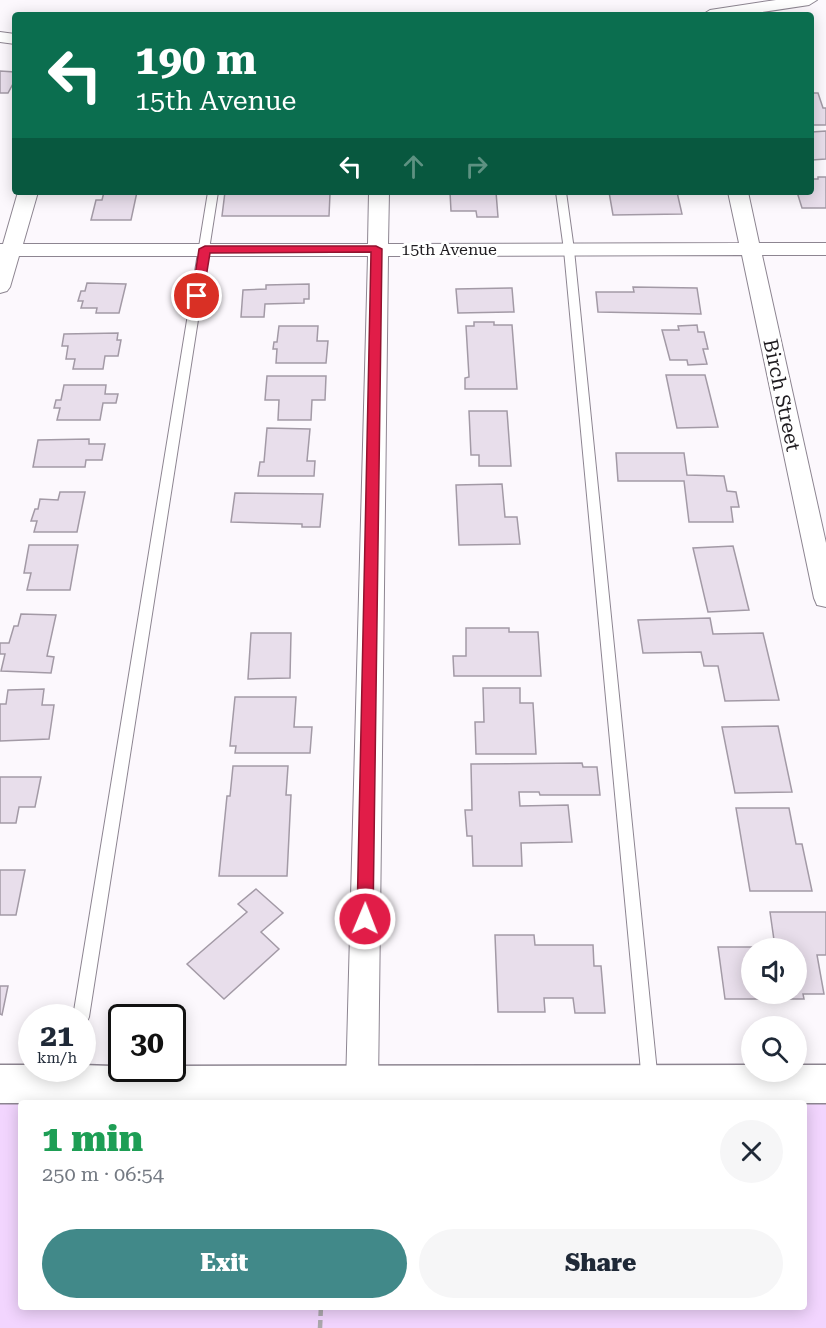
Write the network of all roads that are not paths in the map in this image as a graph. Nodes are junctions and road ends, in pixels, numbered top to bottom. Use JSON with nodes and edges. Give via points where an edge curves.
{"nodes":[{"id":1,"x":809,"y":0,"type":"edge"},
{"id":2,"x":730,"y":12,"type":"edge"},
{"id":3,"x":27,"y":195,"type":"edge"},
{"id":4,"x":213,"y":195,"type":"edge"},
{"id":5,"x":379,"y":195,"type":"edge"},
{"id":6,"x":561,"y":195,"type":"edge"},
{"id":7,"x":739,"y":195,"type":"edge"},
{"id":8,"x":205,"y":249,"type":"junction"},
{"id":9,"x":376,"y":249,"type":"junction"},
{"id":10,"x":751,"y":249,"type":"junction"},
{"id":11,"x":826,"y":249,"type":"edge"},
{"id":12,"x":5,"y":250,"type":"edge"},
{"id":13,"x":569,"y":250,"type":"junction"},
{"id":14,"x":0,"y":287,"type":"edge"},
{"id":15,"x":826,"y":598,"type":"edge"},
{"id":16,"x":83,"y":1004,"type":"edge"},
{"id":17,"x":96,"y":1078,"type":"edge"},
{"id":18,"x":20,"y":1082,"type":"edge"},
{"id":19,"x":0,"y":1084,"type":"edge"},
{"id":20,"x":651,"y":1084,"type":"junction"},
{"id":21,"x":826,"y":1084,"type":"edge"},
{"id":22,"x":362,"y":1086,"type":"junction"}],
"edges":[{"from":1,"to":2,"type":"street"},
{"from":3,"to":12,"type":"street"},
{"from":4,"to":8,"type":"lane"},
{"from":5,"to":9,"type":"street"},
{"from":6,"to":13,"type":"lane"},
{"from":7,"to":10,"type":"street","name":"Birch Street"},
{"from":8,"to":9,"type":"street","name":"15th Avenue"},
{"from":8,"to":12,"type":"street","name":"15th Avenue"},
{"from":8,"to":16,"type":"lane"},
{"from":9,"to":13,"type":"street","name":"15th Avenue"},
{"from":9,"to":22,"type":"street"},
{"from":10,"to":11,"type":"street","name":"15th Avenue"},
{"from":10,"to":13,"type":"street","name":"15th Avenue"},
{"from":10,"to":15,"type":"street","name":"Birch Street"},
{"from":12,"to":14,"type":"street"},
{"from":13,"to":20,"type":"lane"},
{"from":17,"to":22,"type":"street"},
{"from":18,"to":19,"type":"street"},
{"from":20,"to":21,"type":"street"},
{"from":20,"to":22,"type":"street"}]}
